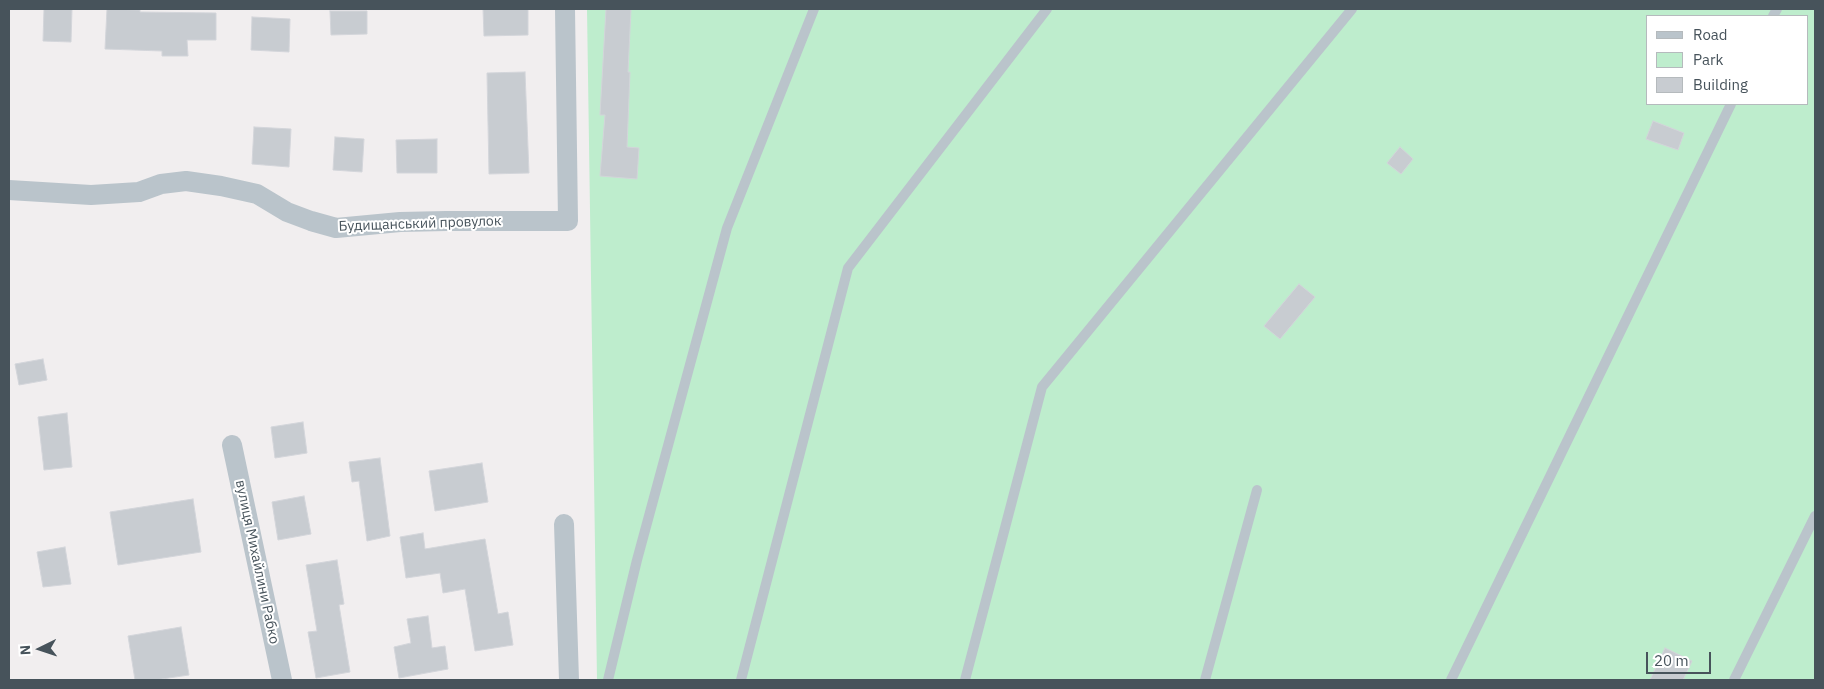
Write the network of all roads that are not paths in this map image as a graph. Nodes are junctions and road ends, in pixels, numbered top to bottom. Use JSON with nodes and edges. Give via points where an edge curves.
{"nodes":[{"id":1,"x":565,"y":9,"type":"edge"},
{"id":2,"x":814,"y":9,"type":"edge"},
{"id":3,"x":1047,"y":9,"type":"edge"},
{"id":4,"x":1352,"y":9,"type":"edge"},
{"id":5,"x":1730,"y":105,"type":"edge"},
{"id":6,"x":9,"y":190,"type":"edge"},
{"id":7,"x":232,"y":445,"type":"dead end"},
{"id":8,"x":1257,"y":490,"type":"dead end"},
{"id":9,"x":1815,"y":516,"type":"edge"},
{"id":10,"x":564,"y":524,"type":"dead end"},
{"id":11,"x":282,"y":680,"type":"edge"},
{"id":12,"x":570,"y":680,"type":"edge"},
{"id":13,"x":608,"y":680,"type":"edge"},
{"id":14,"x":741,"y":680,"type":"edge"},
{"id":15,"x":965,"y":680,"type":"edge"},
{"id":16,"x":1205,"y":680,"type":"edge"},
{"id":17,"x":1452,"y":680,"type":"edge"},
{"id":18,"x":1734,"y":680,"type":"edge"}],
"edges":[{"from":1,"to":6,"type":"street","name":"Будищанський провулок","via":[[568,221],[427,222],[336,228],[287,212],[257,194],[186,181],[161,184],[139,192],[91,195]]},
{"from":2,"to":13,"type":"lane","via":[[727,228]]},
{"from":3,"to":14,"type":"lane","via":[[848,268]]},
{"from":4,"to":15,"type":"lane","via":[[1042,387]]},
{"from":5,"to":17,"type":"lane"},
{"from":7,"to":11,"type":"street","name":"вулиця Михайлини Рабко"},
{"from":8,"to":16,"type":"lane"},
{"from":9,"to":18,"type":"lane"},
{"from":10,"to":12,"type":"street"}]}
